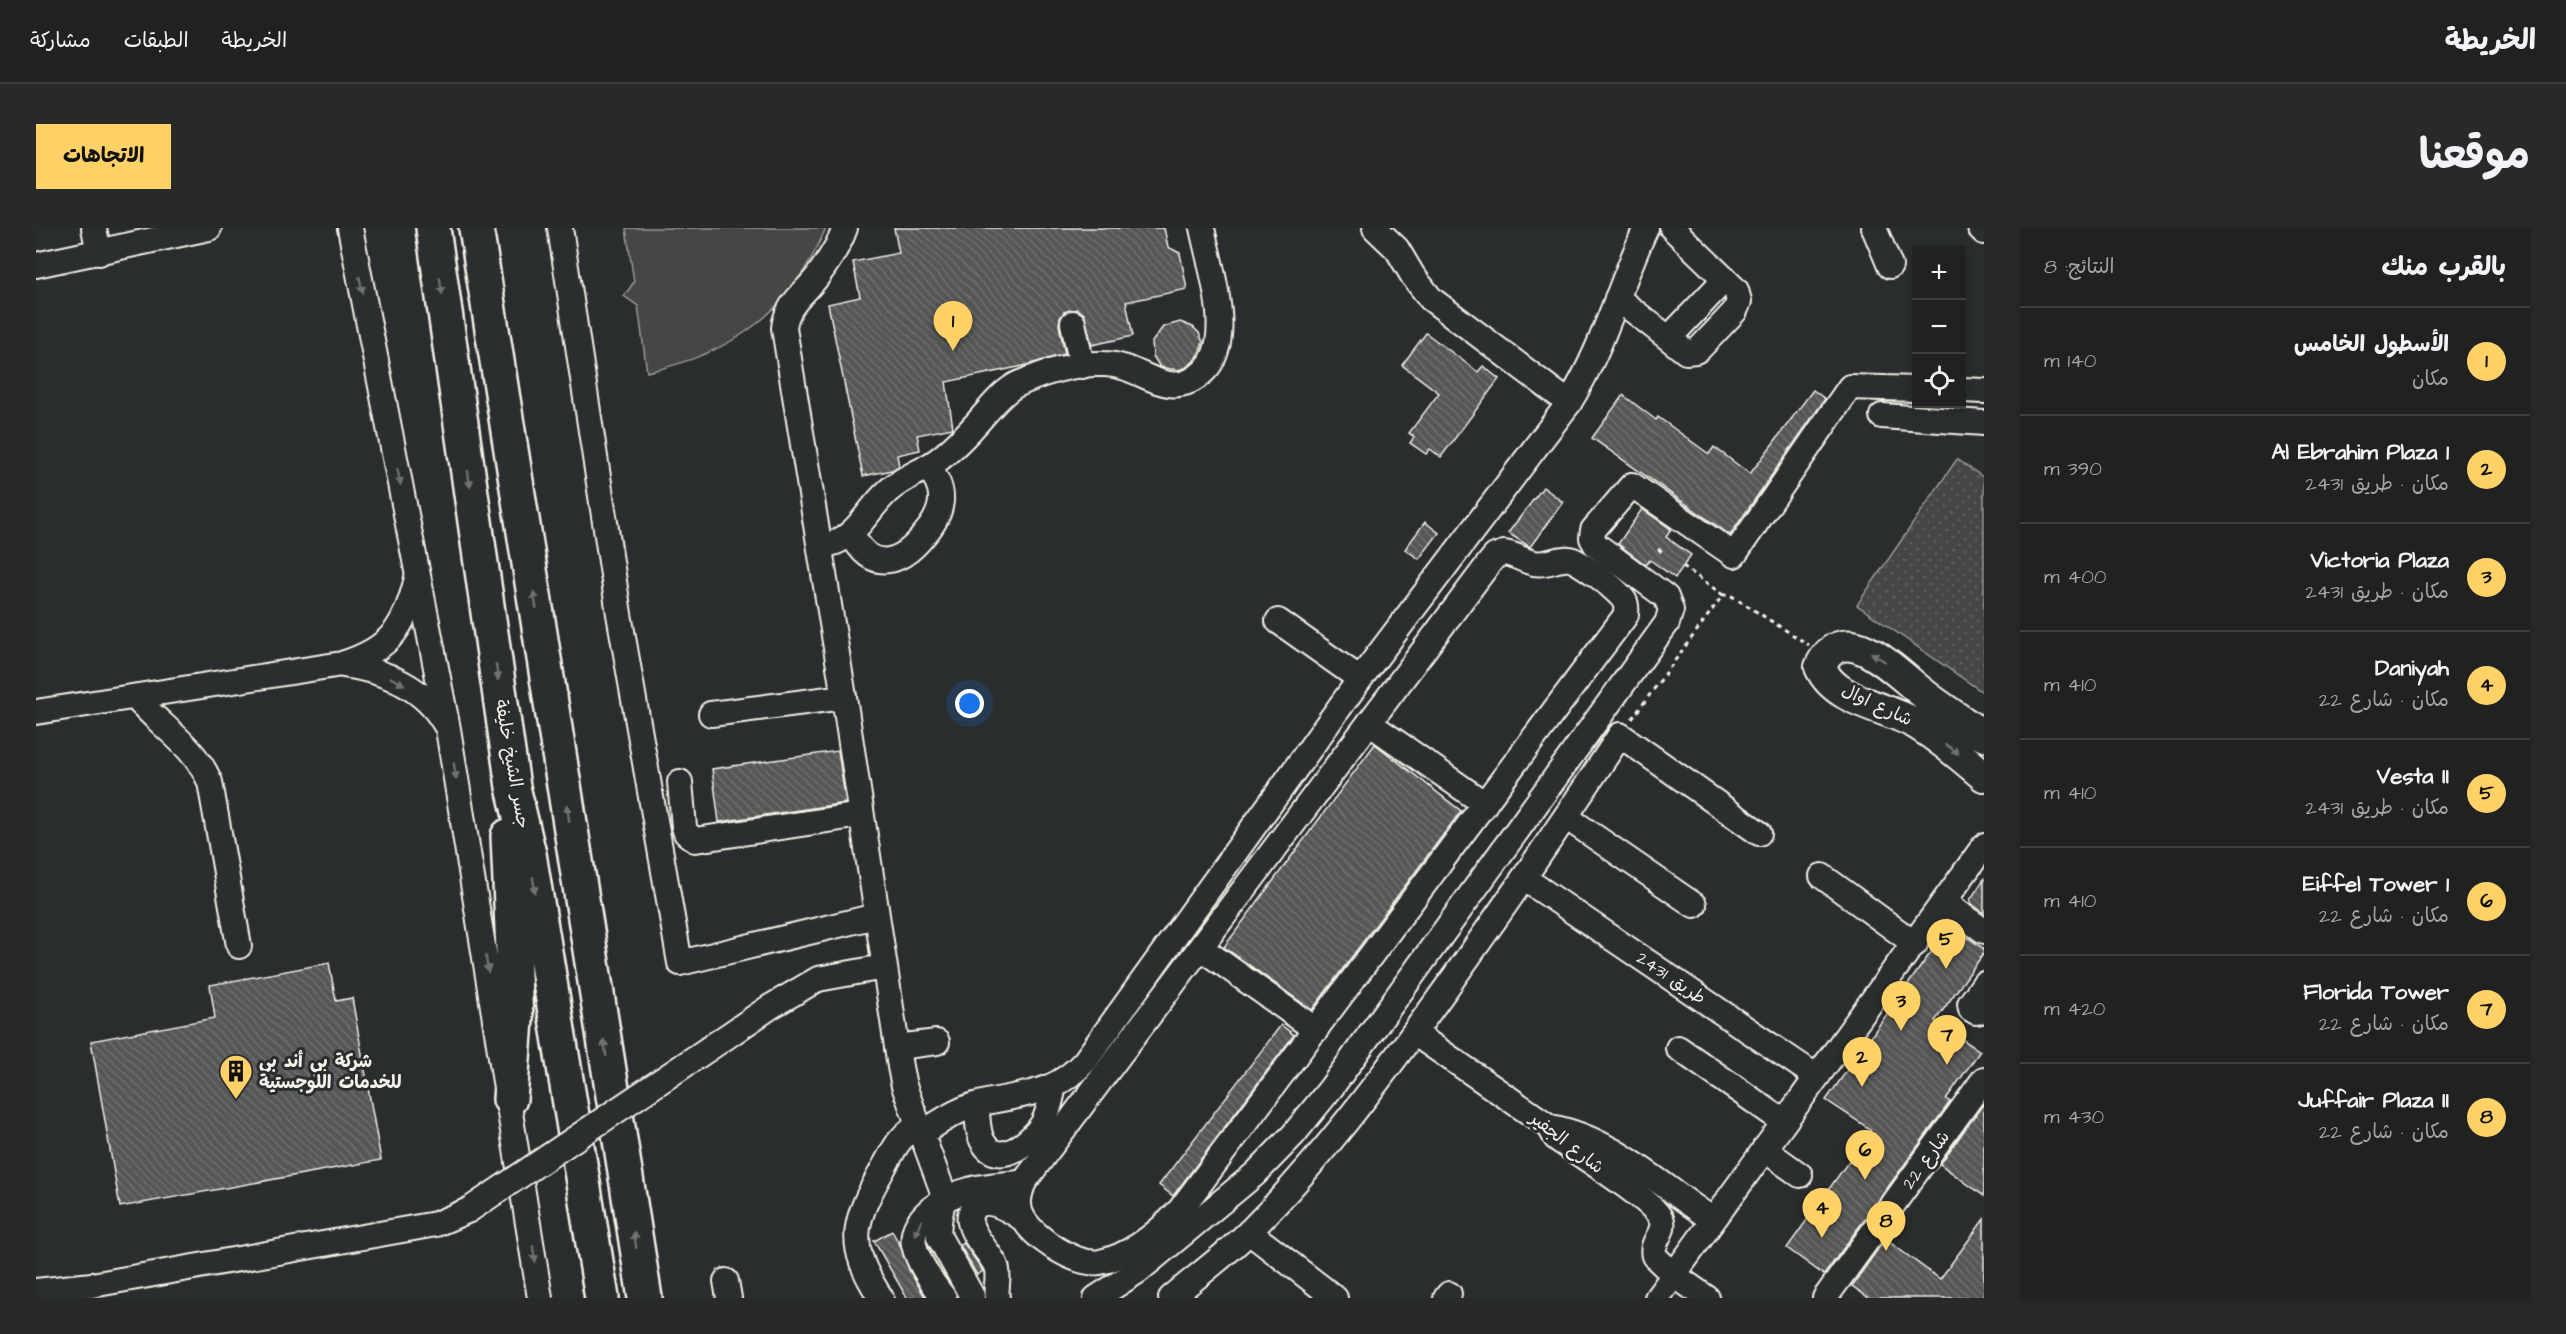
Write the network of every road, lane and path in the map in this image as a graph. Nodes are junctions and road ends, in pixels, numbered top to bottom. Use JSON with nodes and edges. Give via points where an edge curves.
{"nodes":[{"id":1,"x":94,"y":228,"type":"edge"},
{"id":2,"x":209,"y":228,"type":"edge"},
{"id":3,"x":350,"y":228,"type":"edge"},
{"id":4,"x":433,"y":228,"type":"edge"},
{"id":5,"x":476,"y":228,"type":"edge"},
{"id":6,"x":560,"y":228,"type":"edge"},
{"id":7,"x":845,"y":228,"type":"edge"},
{"id":8,"x":1202,"y":228,"type":"edge"},
{"id":9,"x":1375,"y":228,"type":"edge"},
{"id":10,"x":1646,"y":228,"type":"edge"},
{"id":11,"x":1672,"y":228,"type":"edge"},
{"id":12,"x":1874,"y":228,"type":"edge"},
{"id":13,"x":1980,"y":228,"type":"edge"},
{"id":14,"x":1984,"y":232,"type":"edge"},
{"id":15,"x":99,"y":253,"type":"junction"},
{"id":16,"x":36,"y":265,"type":"edge"},
{"id":17,"x":1890,"y":266,"type":"dead end"},
{"id":18,"x":1617,"y":298,"type":"junction"},
{"id":19,"x":1073,"y":323,"type":"dead end"},
{"id":20,"x":1082,"y":366,"type":"junction"},
{"id":21,"x":1912,"y":389,"type":"edge"},
{"id":22,"x":1966,"y":390,"type":"edge"},
{"id":23,"x":1984,"y":391,"type":"edge"},
{"id":24,"x":1569,"y":403,"type":"junction"},
{"id":25,"x":1882,"y":416,"type":"dead end"},
{"id":26,"x":1984,"y":423,"type":"edge"},
{"id":27,"x":927,"y":467,"type":"junction"},
{"id":28,"x":852,"y":534,"type":"junction"},
{"id":29,"x":820,"y":546,"type":"junction"},
{"id":30,"x":1658,"y":549,"type":"dead end"},
{"id":31,"x":1663,"y":553,"type":"dead end"},
{"id":32,"x":1683,"y":566,"type":"dead end"},
{"id":33,"x":418,"y":573,"type":"junction"},
{"id":34,"x":1724,"y":595,"type":"junction"},
{"id":35,"x":1278,"y":621,"type":"dead end"},
{"id":36,"x":1825,"y":655,"type":"junction"},
{"id":37,"x":342,"y":664,"type":"junction"},
{"id":38,"x":1360,"y":679,"type":"junction"},
{"id":39,"x":135,"y":697,"type":"junction"},
{"id":40,"x":844,"y":697,"type":"junction"},
{"id":41,"x":36,"y":712,"type":"edge"},
{"id":42,"x":711,"y":714,"type":"dead end"},
{"id":43,"x":1369,"y":723,"type":"junction"},
{"id":44,"x":448,"y":729,"type":"junction"},
{"id":45,"x":1620,"y":735,"type":"junction"},
{"id":46,"x":1984,"y":736,"type":"edge"},
{"id":47,"x":1984,"y":776,"type":"edge"},
{"id":48,"x":680,"y":782,"type":"dead end"},
{"id":49,"x":513,"y":787,"type":"junction"},
{"id":50,"x":1485,"y":804,"type":"junction"},
{"id":51,"x":861,"y":815,"type":"junction"},
{"id":52,"x":1566,"y":817,"type":"junction"},
{"id":53,"x":1759,"y":833,"type":"dead end"},
{"id":54,"x":1983,"y":848,"type":"edge"},
{"id":55,"x":1822,"y":876,"type":"dead end"},
{"id":56,"x":1525,"y":879,"type":"junction"},
{"id":57,"x":1944,"y":902,"type":"junction"},
{"id":58,"x":1694,"y":905,"type":"dead end"},
{"id":59,"x":876,"y":916,"type":"junction"},
{"id":60,"x":1984,"y":931,"type":"edge"},
{"id":61,"x":1915,"y":944,"type":"junction"},
{"id":62,"x":239,"y":946,"type":"dead end"},
{"id":63,"x":1201,"y":948,"type":"junction"},
{"id":64,"x":884,"y":967,"type":"junction"},
{"id":65,"x":1984,"y":984,"type":"edge"},
{"id":66,"x":1984,"y":1007,"type":"edge"},
{"id":67,"x":1316,"y":1030,"type":"junction"},
{"id":68,"x":1414,"y":1033,"type":"junction"},
{"id":69,"x":937,"y":1042,"type":"dead end"},
{"id":70,"x":897,"y":1047,"type":"junction"},
{"id":71,"x":1678,"y":1048,"type":"dead end"},
{"id":72,"x":1817,"y":1077,"type":"junction"},
{"id":73,"x":1984,"y":1079,"type":"edge"},
{"id":74,"x":1054,"y":1086,"type":"junction"},
{"id":75,"x":510,"y":1099,"type":"junction"},
{"id":76,"x":976,"y":1105,"type":"junction"},
{"id":77,"x":1784,"y":1122,"type":"junction"},
{"id":78,"x":1550,"y":1127,"type":"junction"},
{"id":79,"x":920,"y":1130,"type":"junction"},
{"id":80,"x":1764,"y":1149,"type":"junction"},
{"id":81,"x":1800,"y":1175,"type":"dead end"},
{"id":82,"x":1024,"y":1182,"type":"junction"},
{"id":83,"x":943,"y":1201,"type":"junction"},
{"id":84,"x":970,"y":1214,"type":"junction"},
{"id":85,"x":1023,"y":1219,"type":"junction"},
{"id":86,"x":1712,"y":1219,"type":"junction"},
{"id":87,"x":1248,"y":1232,"type":"junction"},
{"id":88,"x":1674,"y":1275,"type":"junction"},
{"id":89,"x":36,"y":1291,"type":"edge"},
{"id":90,"x":93,"y":1291,"type":"edge"},
{"id":91,"x":997,"y":1293,"type":"edge"},
{"id":92,"x":970,"y":1297,"type":"edge"},
{"id":93,"x":540,"y":1298,"type":"edge"},
{"id":94,"x":602,"y":1298,"type":"edge"},
{"id":95,"x":645,"y":1298,"type":"edge"},
{"id":96,"x":881,"y":1298,"type":"edge"},
{"id":97,"x":944,"y":1298,"type":"edge"},
{"id":98,"x":1096,"y":1298,"type":"edge"},
{"id":99,"x":1171,"y":1298,"type":"edge"},
{"id":100,"x":1335,"y":1298,"type":"edge"},
{"id":101,"x":1657,"y":1298,"type":"edge"},
{"id":102,"x":1707,"y":1298,"type":"edge"},
{"id":103,"x":1825,"y":1298,"type":"edge"}],
"edges":[{"from":1,"to":15,"type":"street"},
{"from":2,"to":15,"type":"street"},
{"from":3,"to":33,"type":"street","one_way":true},
{"from":4,"to":49,"type":"highway","name":"جسر الشيخ خليفة","one_way":true},
{"from":95,"to":5,"type":"highway","one_way":true},
{"from":6,"to":59,"type":"street","via":[[619,614],[680,963]]},
{"from":7,"to":29,"type":"street","via":[[830,258],[784,320]]},
{"from":8,"to":20,"type":"street","via":[[1221,331],[1213,359],[1204,370],[1193,380],[1170,386],[1123,365]]},
{"from":9,"to":24,"type":"street","via":[[1397,249],[1431,299]]},
{"from":10,"to":18,"type":"street"},
{"from":11,"to":18,"type":"street","via":[[1739,295],[1735,311],[1696,351],[1686,352]]},
{"from":12,"to":17,"type":"street"},
{"from":13,"to":14,"type":"street"},
{"from":15,"to":16,"type":"street"},
{"from":18,"to":24,"type":"street","via":[[1592,362]]},
{"from":19,"to":20,"type":"street"},
{"from":20,"to":27,"type":"street","via":[[1013,386],[950,450]]},
{"from":21,"to":98,"type":"street","via":[[1850,387],[1734,555],[1632,485],[1593,530],[1592,538],[1666,597],[1671,610],[1667,623],[1293,1135],[1234,1191],[1138,1271]]},
{"from":22,"to":23,"type":"street"},
{"from":24,"to":38,"type":"street"},
{"from":25,"to":26,"type":"street"},
{"from":27,"to":28,"type":"street","via":[[889,490]]},
{"from":27,"to":28,"type":"street","via":[[936,477],[941,502],[928,530],[904,556],[879,560],[867,555]]},
{"from":28,"to":29,"type":"street","via":[[843,541]]},
{"from":29,"to":40,"type":"street"},
{"from":30,"to":31,"type":"path"},
{"from":32,"to":34,"type":"path"},
{"from":33,"to":37,"type":"street","via":[[410,607],[385,644],[365,657]]},
{"from":33,"to":44,"type":"street"},
{"from":34,"to":36,"type":"path","via":[[1730,595]]},
{"from":34,"to":45,"type":"path"},
{"from":35,"to":38,"type":"street"},
{"from":46,"to":36,"type":"main road","name":"شارع اوال","one_way":true,"via":[[1874,654],[1848,646]]},
{"from":36,"to":47,"type":"main road","name":"شارع اوال","one_way":true,"via":[[1820,667],[1834,685],[1850,696],[1918,725]]},
{"from":37,"to":39,"type":"street"},
{"from":37,"to":44,"type":"street","one_way":true,"via":[[401,682],[438,711]]},
{"from":38,"to":74,"type":"street","via":[[1085,1061]]},
{"from":39,"to":41,"type":"street"},
{"from":39,"to":62,"type":"street","via":[[190,748],[210,782]]},
{"from":40,"to":42,"type":"street"},
{"from":40,"to":51,"type":"street"},
{"from":43,"to":50,"type":"street"},
{"from":43,"to":50,"type":"street","via":[[1496,556],[1513,553],[1536,564],[1569,559],[1581,565],[1622,597],[1626,615]]},
{"from":43,"to":63,"type":"street"},
{"from":44,"to":75,"type":"street","one_way":true},
{"from":45,"to":52,"type":"street"},
{"from":45,"to":53,"type":"street"},
{"from":48,"to":51,"type":"street","via":[[684,826],[695,840]]},
{"from":49,"to":75,"type":"highway","via":[[508,834],[516,1020]]},
{"from":49,"to":94,"type":"highway","name":"جسر الشيخ خليفة","one_way":true,"via":[[529,854]]},
{"from":50,"to":67,"type":"street"},
{"from":51,"to":59,"type":"street"},
{"from":52,"to":56,"type":"street"},
{"from":52,"to":58,"type":"street"},
{"from":54,"to":57,"type":"street"},
{"from":55,"to":61,"type":"street"},
{"from":56,"to":68,"type":"street"},
{"from":56,"to":72,"type":"street","name":"طريق 2431"},
{"from":57,"to":60,"type":"street"},
{"from":57,"to":61,"type":"street"},
{"from":59,"to":64,"type":"street"},
{"from":61,"to":72,"type":"street"},
{"from":63,"to":67,"type":"street"},
{"from":63,"to":82,"type":"street"},
{"from":64,"to":70,"type":"street"},
{"from":64,"to":90,"type":"street","bridge":true,"via":[[818,980],[770,1007],[469,1210],[436,1224]]},
{"from":65,"to":66,"type":"street","via":[[1970,1004],[1976,1012]]},
{"from":67,"to":85,"type":"street","via":[[1192,1196],[1168,1222],[1139,1244],[1108,1260],[1086,1262],[1057,1249]]},
{"from":68,"to":78,"type":"street","name":"شارع الجفير"},
{"from":68,"to":87,"type":"street","via":[[1320,1154]]},
{"from":69,"to":70,"type":"street"},
{"from":70,"to":79,"type":"street","via":[[904,1086]]},
{"from":71,"to":77,"type":"street"},
{"from":72,"to":77,"type":"street"},
{"from":73,"to":103,"type":"street","name":"شارع 22"},
{"from":74,"to":76,"type":"street","via":[[1034,1094]]},
{"from":74,"to":76,"type":"street","via":[[1039,1130],[1010,1152],[1000,1154],[983,1143]]},
{"from":75,"to":93,"type":"street","one_way":true},
{"from":76,"to":79,"type":"street"},
{"from":77,"to":80,"type":"street"},
{"from":78,"to":86,"type":"street","via":[[1574,1131],[1610,1149]]},
{"from":78,"to":88,"type":"street","name":"شارع الجفير","via":[[1556,1138],[1644,1200],[1659,1216],[1662,1228],[1652,1251]]},
{"from":79,"to":83,"type":"street"},
{"from":79,"to":96,"type":"street","via":[[904,1133],[868,1196],[858,1224],[862,1267]]},
{"from":80,"to":81,"type":"street"},
{"from":80,"to":86,"type":"street"},
{"from":82,"to":83,"type":"street","via":[[972,1189]]},
{"from":82,"to":85,"type":"street","via":[[1019,1201]]},
{"from":83,"to":84,"type":"street"},
{"from":83,"to":92,"type":"street","via":[[939,1237]]},
{"from":83,"to":97,"type":"street","one_way":true,"via":[[921,1220],[914,1238],[918,1256]]},
{"from":84,"to":85,"type":"street","via":[[974,1207],[990,1204],[1004,1207]]},
{"from":84,"to":91,"type":"street","via":[[969,1221],[996,1267]]},
{"from":86,"to":88,"type":"street"},
{"from":87,"to":99,"type":"street"},
{"from":87,"to":100,"type":"street"},
{"from":88,"to":101,"type":"street"},
{"from":88,"to":102,"type":"street"},
{"from":89,"to":90,"type":"street"},
{"from":91,"to":92,"type":"street"}]}
